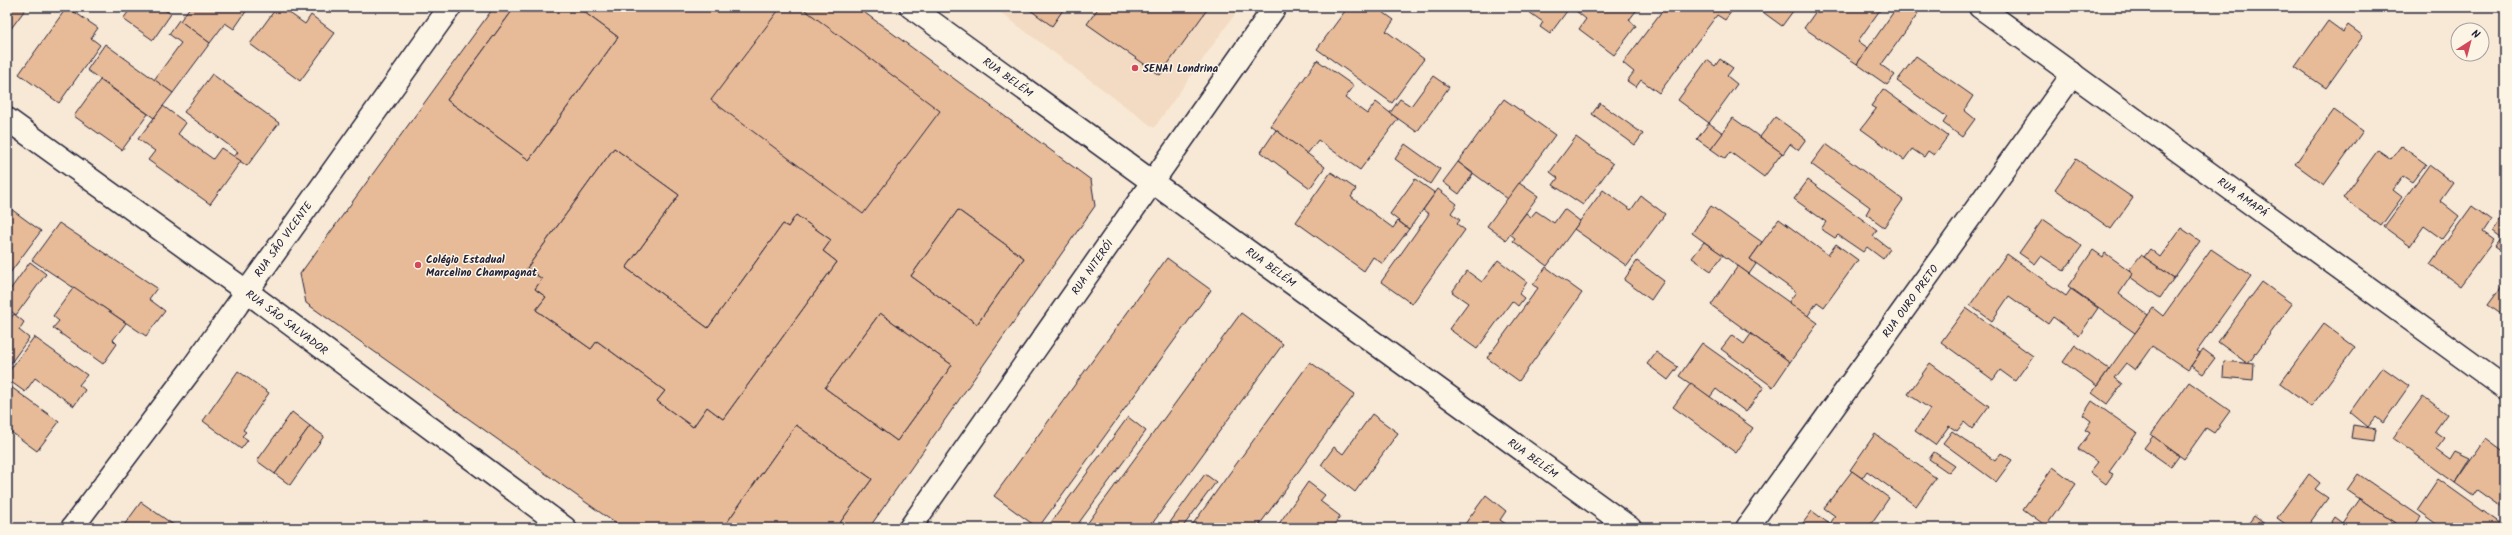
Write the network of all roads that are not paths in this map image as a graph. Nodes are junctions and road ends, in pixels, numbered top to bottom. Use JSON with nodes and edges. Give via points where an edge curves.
{"nodes":[{"id":1,"x":450,"y":7,"type":"edge"},
{"id":2,"x":911,"y":7,"type":"edge"},
{"id":3,"x":1275,"y":7,"type":"edge"},
{"id":4,"x":1980,"y":7,"type":"edge"},
{"id":5,"x":2073,"y":74,"type":"junction"},
{"id":6,"x":7,"y":119,"type":"edge"},
{"id":7,"x":1152,"y":181,"type":"junction"},
{"id":8,"x":246,"y":291,"type":"junction"},
{"id":9,"x":2505,"y":388,"type":"edge"},
{"id":10,"x":72,"y":528,"type":"edge"},
{"id":11,"x":565,"y":528,"type":"edge"},
{"id":12,"x":910,"y":528,"type":"edge"},
{"id":13,"x":1630,"y":528,"type":"edge"},
{"id":14,"x":1747,"y":528,"type":"edge"}],
"edges":[{"from":1,"to":8,"type":"street","name":"RUA SÃO VICENTE"},
{"from":2,"to":7,"type":"street","name":"RUA BELÉM"},
{"from":3,"to":7,"type":"street","name":"RUA NITERÓI"},
{"from":4,"to":5,"type":"street","name":"RUA AMAPÁ"},
{"from":5,"to":9,"type":"street","name":"RUA AMAPÁ"},
{"from":5,"to":14,"type":"street","name":"RUA OURO PRETO"},
{"from":6,"to":8,"type":"street","name":"RUA SÃO SALVADOR"},
{"from":7,"to":12,"type":"street","name":"RUA NITERÓI"},
{"from":7,"to":13,"type":"street","name":"RUA BELÉM"},
{"from":8,"to":10,"type":"street","name":"RUA SÃO VICENTE"},
{"from":8,"to":11,"type":"street","name":"RUA SÃO SALVADOR"}]}
